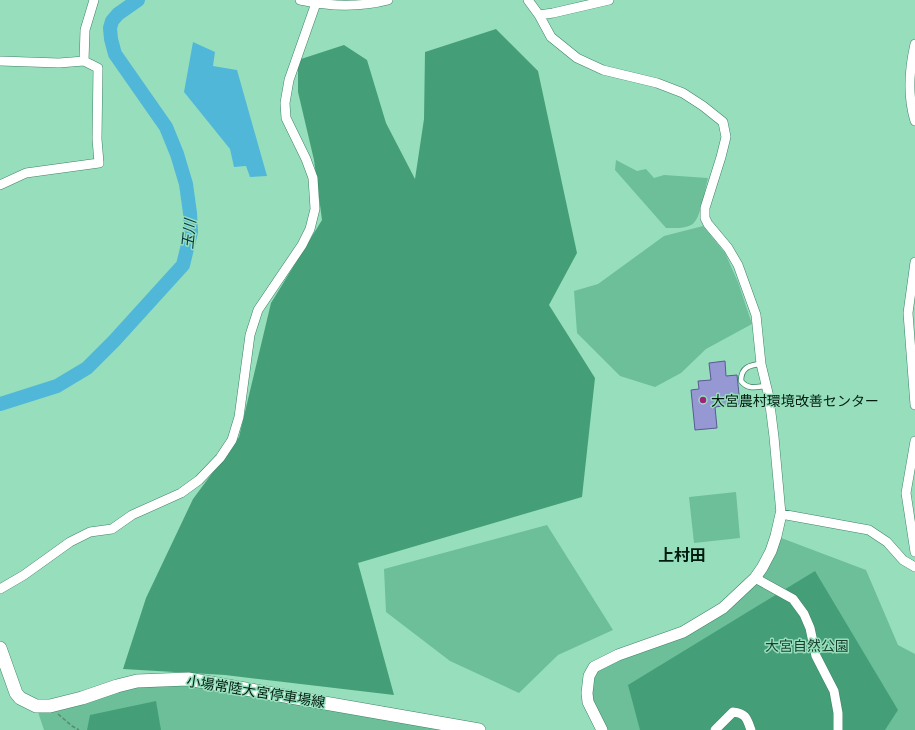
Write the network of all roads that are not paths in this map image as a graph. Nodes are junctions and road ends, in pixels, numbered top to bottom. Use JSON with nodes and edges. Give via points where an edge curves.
{"nodes":[{"id":1,"x":94,"y":0,"type":"edge"},
{"id":2,"x":300,"y":0,"type":"edge"},
{"id":3,"x":388,"y":0,"type":"edge"},
{"id":4,"x":528,"y":0,"type":"edge"},
{"id":5,"x":609,"y":0,"type":"edge"},
{"id":6,"x":316,"y":3,"type":"junction"},
{"id":7,"x":540,"y":15,"type":"junction"},
{"id":8,"x":915,"y":44,"type":"edge"},
{"id":9,"x":0,"y":61,"type":"edge"},
{"id":10,"x":84,"y":61,"type":"junction"},
{"id":11,"x":913,"y":103,"type":"edge"},
{"id":12,"x":915,"y":121,"type":"edge"},
{"id":13,"x":0,"y":185,"type":"edge"},
{"id":14,"x":915,"y":262,"type":"edge"},
{"id":15,"x":761,"y":364,"type":"junction"},
{"id":16,"x":766,"y":386,"type":"junction"},
{"id":17,"x":915,"y":405,"type":"edge"},
{"id":18,"x":915,"y":441,"type":"edge"},
{"id":19,"x":781,"y":514,"type":"junction"},
{"id":20,"x":915,"y":552,"type":"edge"},
{"id":21,"x":915,"y":567,"type":"edge"},
{"id":22,"x":755,"y":578,"type":"junction"},
{"id":23,"x":0,"y":589,"type":"edge"},
{"id":24,"x":0,"y":648,"type":"edge"},
{"id":25,"x":479,"y":730,"type":"edge"},
{"id":26,"x":602,"y":730,"type":"edge"},
{"id":27,"x":715,"y":730,"type":"edge"},
{"id":28,"x":750,"y":730,"type":"edge"},
{"id":29,"x":838,"y":730,"type":"edge"}],
"edges":[{"from":1,"to":10,"type":"street","via":[[85,30]]},
{"from":2,"to":6,"type":"street"},
{"from":3,"to":6,"type":"street","via":[[350,6]]},
{"from":4,"to":7,"type":"street"},
{"from":5,"to":7,"type":"street"},
{"from":6,"to":23,"type":"street","via":[[289,80],[285,103],[286,118],[313,178],[315,209],[310,230],[302,245],[258,310],[250,335],[239,417],[232,440],[220,458],[199,480],[181,493],[132,515],[112,529],[90,532],[70,542]]},
{"from":7,"to":15,"type":"street","via":[[551,37],[577,58],[603,70],[657,83],[683,93],[723,122],[726,137],[705,208],[705,218],[738,264],[756,315]]},
{"from":8,"to":11,"type":"street","via":[[909,77]]},
{"from":9,"to":10,"type":"street"},
{"from":10,"to":13,"type":"street","via":[[98,68],[99,163],[26,173]]},
{"from":11,"to":12,"type":"street"},
{"from":14,"to":17,"type":"street","via":[[908,313]]},
{"from":15,"to":16,"type":"street"},
{"from":15,"to":16,"type":"lane","via":[[745,368],[741,381],[750,388]]},
{"from":16,"to":19,"type":"street","via":[[774,437]]},
{"from":18,"to":20,"type":"street","via":[[906,493]]},
{"from":19,"to":21,"type":"street","via":[[869,530],[888,542],[903,560]]},
{"from":19,"to":22,"type":"street","via":[[771,551]]},
{"from":22,"to":26,"type":"street","via":[[723,608],[683,632],[618,655],[594,667],[587,693],[588,702]]},
{"from":22,"to":29,"type":"street","via":[[793,599],[804,614],[816,656],[834,691]]},
{"from":24,"to":25,"type":"main road","name":"小場常陸大宮停車場線","via":[[20,698],[36,706],[50,706],[137,681],[188,679]]},
{"from":27,"to":28,"type":"street","via":[[733,712],[740,713],[746,718]]}]}
